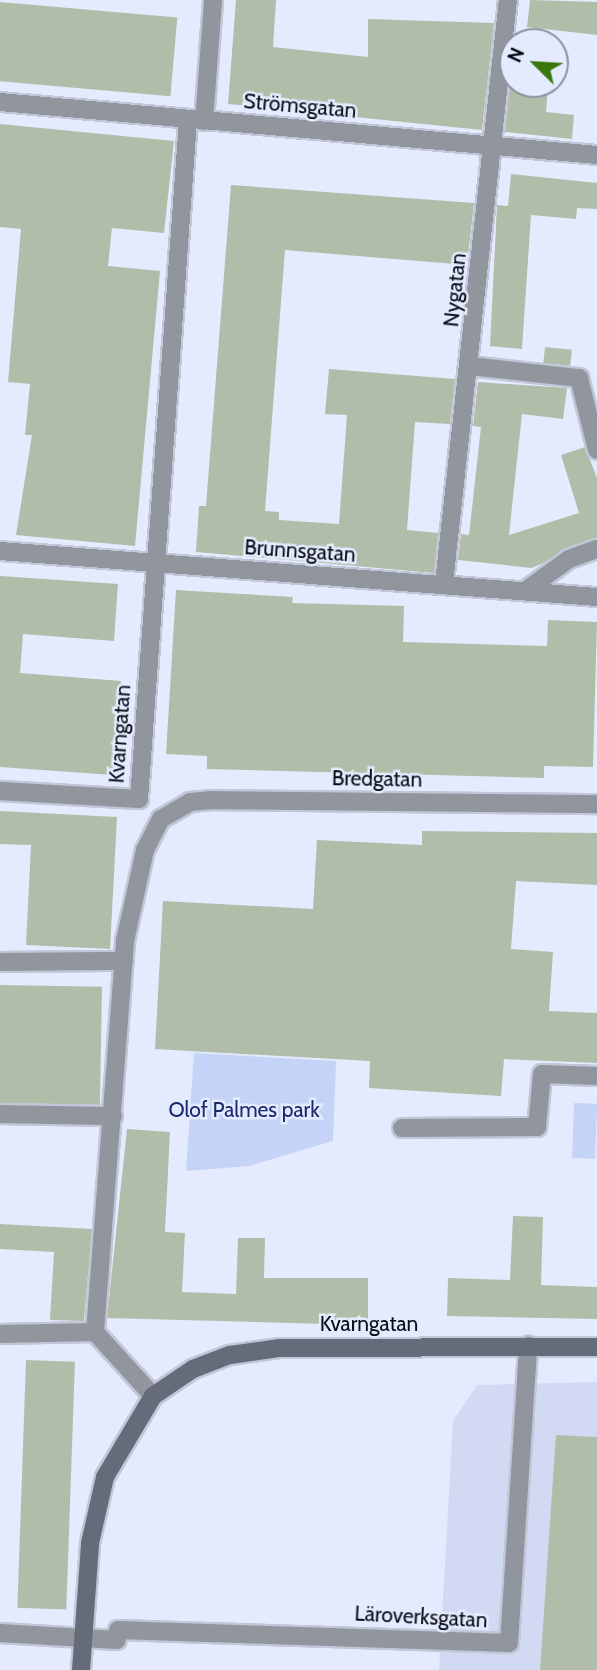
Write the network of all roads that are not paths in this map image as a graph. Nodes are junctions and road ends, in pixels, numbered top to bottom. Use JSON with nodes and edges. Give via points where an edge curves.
{"nodes":[{"id":1,"x":213,"y":0,"type":"edge"},
{"id":2,"x":508,"y":0,"type":"edge"},
{"id":3,"x":0,"y":102,"type":"edge"},
{"id":4,"x":196,"y":121,"type":"junction"},
{"id":5,"x":492,"y":145,"type":"junction"},
{"id":6,"x":597,"y":155,"type":"edge"},
{"id":7,"x":470,"y":366,"type":"junction"},
{"id":8,"x":597,"y":450,"type":"edge"},
{"id":9,"x":597,"y":549,"type":"edge"},
{"id":10,"x":0,"y":551,"type":"edge"},
{"id":11,"x":154,"y":565,"type":"junction"},
{"id":12,"x":444,"y":583,"type":"junction"},
{"id":13,"x":525,"y":591,"type":"junction"},
{"id":14,"x":597,"y":597,"type":"edge"},
{"id":15,"x":0,"y":791,"type":"edge"},
{"id":16,"x":139,"y":799,"type":"junction"},
{"id":17,"x":597,"y":804,"type":"edge"},
{"id":18,"x":161,"y":819,"type":"junction"},
{"id":19,"x":124,"y":961,"type":"junction"},
{"id":20,"x":0,"y":962,"type":"edge"},
{"id":21,"x":597,"y":1076,"type":"edge"},
{"id":22,"x":0,"y":1114,"type":"edge"},
{"id":23,"x":113,"y":1116,"type":"junction"},
{"id":24,"x":402,"y":1128,"type":"dead end"},
{"id":25,"x":94,"y":1332,"type":"junction"},
{"id":26,"x":0,"y":1334,"type":"edge"},
{"id":27,"x":528,"y":1346,"type":"junction"},
{"id":28,"x":597,"y":1347,"type":"edge"},
{"id":29,"x":153,"y":1396,"type":"junction"},
{"id":30,"x":0,"y":1633,"type":"edge"},
{"id":31,"x":83,"y":1637,"type":"junction"},
{"id":32,"x":81,"y":1670,"type":"edge"}],
"edges":[{"from":1,"to":4,"type":"street","name":"Kvarngatan"},
{"from":2,"to":5,"type":"street","name":"Nygatan"},
{"from":3,"to":4,"type":"street","name":"Strömsgatan"},
{"from":4,"to":5,"type":"street","name":"Strömsgatan"},
{"from":4,"to":11,"type":"street","name":"Kvarngatan"},
{"from":5,"to":6,"type":"street","name":"Strömsgatan"},
{"from":5,"to":7,"type":"street","name":"Nygatan"},
{"from":7,"to":8,"type":"street","via":[[579,378]]},
{"from":7,"to":12,"type":"street","name":"Nygatan"},
{"from":9,"to":13,"type":"street","via":[[569,559]]},
{"from":10,"to":11,"type":"street","name":"Brunnsgatan"},
{"from":11,"to":12,"type":"street","name":"Brunnsgatan"},
{"from":11,"to":16,"type":"street","name":"Kvarngatan"},
{"from":12,"to":13,"type":"street","name":"Brunnsgatan"},
{"from":13,"to":14,"type":"street","name":"Brunnsgatan"},
{"from":15,"to":16,"type":"street"},
{"from":16,"to":18,"type":"street","name":"Kvarngatan"},
{"from":17,"to":18,"type":"street","name":"Bredgatan","via":[[212,800],[190,802]]},
{"from":18,"to":19,"type":"street","via":[[145,850]]},
{"from":19,"to":20,"type":"street"},
{"from":19,"to":23,"type":"street"},
{"from":21,"to":24,"type":"street","via":[[542,1074],[537,1127]]},
{"from":22,"to":23,"type":"street"},
{"from":23,"to":25,"type":"street"},
{"from":25,"to":26,"type":"street"},
{"from":25,"to":29,"type":"street"},
{"from":27,"to":28,"type":"street","name":"Kvarngatan"},
{"from":27,"to":29,"type":"street","name":"Kvarngatan","via":[[279,1348],[212,1360]]},
{"from":27,"to":31,"type":"street","name":"Läroverksgatan","via":[[509,1643],[196,1634]]},
{"from":29,"to":31,"type":"street","name":"Kvarngatan","via":[[105,1477],[90,1543]]},
{"from":30,"to":31,"type":"street","name":"Läroverksgatan"},
{"from":31,"to":32,"type":"street","name":"Kvarngatan"}]}
